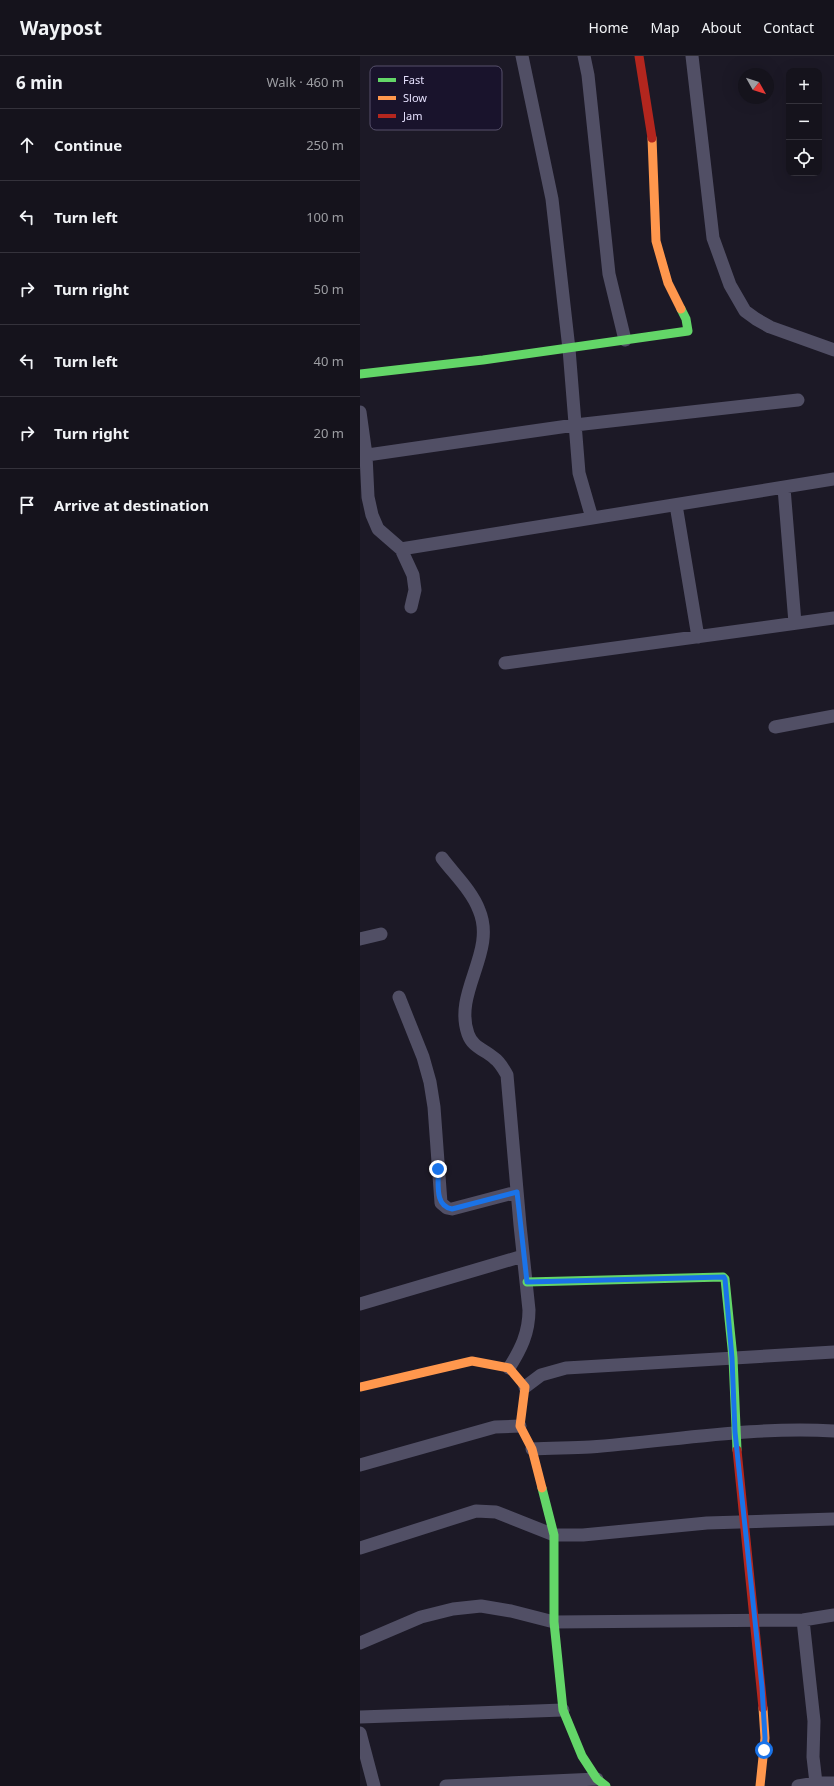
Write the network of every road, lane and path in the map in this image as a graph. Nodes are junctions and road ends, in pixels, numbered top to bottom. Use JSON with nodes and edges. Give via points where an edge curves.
{"nodes":[{"id":1,"x":522,"y":56,"type":"edge"},
{"id":2,"x":584,"y":56,"type":"edge"},
{"id":3,"x":638,"y":56,"type":"edge"},
{"id":4,"x":692,"y":56,"type":"edge"},
{"id":5,"x":625,"y":340,"type":"junction"},
{"id":6,"x":569,"y":349,"type":"junction"},
{"id":7,"x":834,"y":350,"type":"edge"},
{"id":8,"x":360,"y":374,"type":"edge"},
{"id":9,"x":798,"y":400,"type":"dead end"},
{"id":10,"x":360,"y":412,"type":"edge"},
{"id":11,"x":575,"y":425,"type":"junction"},
{"id":12,"x":363,"y":455,"type":"edge"},
{"id":13,"x":834,"y":479,"type":"edge"},
{"id":14,"x":784,"y":488,"type":"junction"},
{"id":15,"x":676,"y":505,"type":"junction"},
{"id":16,"x":592,"y":518,"type":"junction"},
{"id":17,"x":401,"y":549,"type":"junction"},
{"id":18,"x":411,"y":607,"type":"dead end"},
{"id":19,"x":834,"y":618,"type":"edge"},
{"id":20,"x":795,"y":623,"type":"junction"},
{"id":21,"x":698,"y":637,"type":"junction"},
{"id":22,"x":505,"y":663,"type":"dead end"},
{"id":23,"x":834,"y":716,"type":"edge"},
{"id":24,"x":775,"y":727,"type":"dead end"},
{"id":25,"x":442,"y":858,"type":"dead end"},
{"id":26,"x":381,"y":934,"type":"dead end"},
{"id":27,"x":360,"y":939,"type":"edge"},
{"id":28,"x":399,"y":997,"type":"dead end"},
{"id":29,"x":517,"y":1192,"type":"junction"},
{"id":30,"x":523,"y":1256,"type":"junction"},
{"id":31,"x":527,"y":1282,"type":"junction"},
{"id":32,"x":360,"y":1304,"type":"edge"},
{"id":33,"x":834,"y":1352,"type":"edge"},
{"id":34,"x":732,"y":1358,"type":"junction"},
{"id":35,"x":509,"y":1368,"type":"junction"},
{"id":36,"x":360,"y":1387,"type":"edge"},
{"id":37,"x":525,"y":1387,"type":"junction"},
{"id":38,"x":520,"y":1426,"type":"junction"},
{"id":39,"x":834,"y":1431,"type":"edge"},
{"id":40,"x":735,"y":1432,"type":"junction"},
{"id":41,"x":532,"y":1449,"type":"junction"},
{"id":42,"x":360,"y":1465,"type":"edge"},
{"id":43,"x":834,"y":1519,"type":"edge"},
{"id":44,"x":744,"y":1522,"type":"junction"},
{"id":45,"x":554,"y":1535,"type":"junction"},
{"id":46,"x":360,"y":1548,"type":"edge"},
{"id":47,"x":834,"y":1615,"type":"edge"},
{"id":48,"x":803,"y":1620,"type":"junction"},
{"id":49,"x":755,"y":1621,"type":"junction"},
{"id":50,"x":554,"y":1622,"type":"junction"},
{"id":51,"x":360,"y":1643,"type":"edge"},
{"id":52,"x":564,"y":1710,"type":"junction"},
{"id":53,"x":360,"y":1716,"type":"edge"},
{"id":54,"x":360,"y":1733,"type":"edge"},
{"id":55,"x":601,"y":1783,"type":"edge"},
{"id":56,"x":816,"y":1783,"type":"junction"},
{"id":57,"x":834,"y":1783,"type":"edge"},
{"id":58,"x":374,"y":1786,"type":"edge"},
{"id":59,"x":446,"y":1786,"type":"edge"},
{"id":60,"x":760,"y":1786,"type":"edge"},
{"id":61,"x":798,"y":1786,"type":"edge"}],
"edges":[{"from":1,"to":6,"type":"street","via":[[552,199]]},
{"from":2,"to":5,"type":"street","via":[[609,274]]},
{"from":3,"to":5,"type":"street","via":[[652,133],[656,242],[668,283],[686,318],[688,331]]},
{"from":4,"to":7,"type":"street","via":[[713,238],[730,285],[745,311],[756,319]]},
{"from":5,"to":6,"type":"street"},
{"from":6,"to":8,"type":"street"},
{"from":6,"to":11,"type":"street"},
{"from":9,"to":11,"type":"street"},
{"from":10,"to":12,"type":"street"},
{"from":11,"to":12,"type":"street"},
{"from":11,"to":16,"type":"street","via":[[579,473]]},
{"from":12,"to":17,"type":"street","via":[[372,515],[378,529]]},
{"from":13,"to":14,"type":"street"},
{"from":14,"to":15,"type":"street"},
{"from":14,"to":20,"type":"street"},
{"from":15,"to":16,"type":"street"},
{"from":15,"to":21,"type":"street"},
{"from":16,"to":17,"type":"street"},
{"from":17,"to":18,"type":"street","via":[[413,575],[416,590]]},
{"from":19,"to":20,"type":"street"},
{"from":20,"to":21,"type":"street"},
{"from":21,"to":22,"type":"street"},
{"from":23,"to":24,"type":"street"},
{"from":25,"to":29,"type":"street","via":[[475,902],[482,919],[483,943],[464,1008],[466,1026],[474,1045],[494,1057],[507,1075]]},
{"from":26,"to":27,"type":"street"},
{"from":28,"to":29,"type":"street","via":[[424,1057],[430,1082],[441,1203],[452,1209]]},
{"from":29,"to":30,"type":"street"},
{"from":30,"to":31,"type":"street"},
{"from":30,"to":32,"type":"street"},
{"from":31,"to":34,"type":"street","via":[[724,1277]]},
{"from":31,"to":35,"type":"street","via":[[528,1332]]},
{"from":33,"to":34,"type":"street"},
{"from":34,"to":37,"type":"street","via":[[566,1368],[541,1375]]},
{"from":34,"to":40,"type":"street"},
{"from":35,"to":36,"type":"street","via":[[472,1361]]},
{"from":35,"to":37,"type":"street"},
{"from":37,"to":38,"type":"street"},
{"from":38,"to":41,"type":"street"},
{"from":38,"to":42,"type":"street","via":[[495,1427]]},
{"from":39,"to":40,"type":"street"},
{"from":40,"to":41,"type":"street","via":[[590,1447]]},
{"from":40,"to":44,"type":"street"},
{"from":41,"to":45,"type":"street"},
{"from":43,"to":44,"type":"street"},
{"from":44,"to":45,"type":"street"},
{"from":44,"to":49,"type":"street"},
{"from":45,"to":46,"type":"street","via":[[496,1512],[476,1511]]},
{"from":45,"to":50,"type":"street"},
{"from":47,"to":48,"type":"street"},
{"from":48,"to":49,"type":"street"},
{"from":48,"to":56,"type":"street","via":[[814,1720],[813,1757]]},
{"from":49,"to":50,"type":"street"},
{"from":49,"to":60,"type":"street","via":[[765,1738]]},
{"from":50,"to":51,"type":"street","via":[[481,1606],[460,1608],[420,1617]]},
{"from":50,"to":52,"type":"street"},
{"from":52,"to":53,"type":"street"},
{"from":52,"to":55,"type":"street","via":[[582,1756]]},
{"from":54,"to":58,"type":"street"},
{"from":55,"to":59,"type":"street"},
{"from":56,"to":57,"type":"street"},
{"from":56,"to":61,"type":"street"}]}
